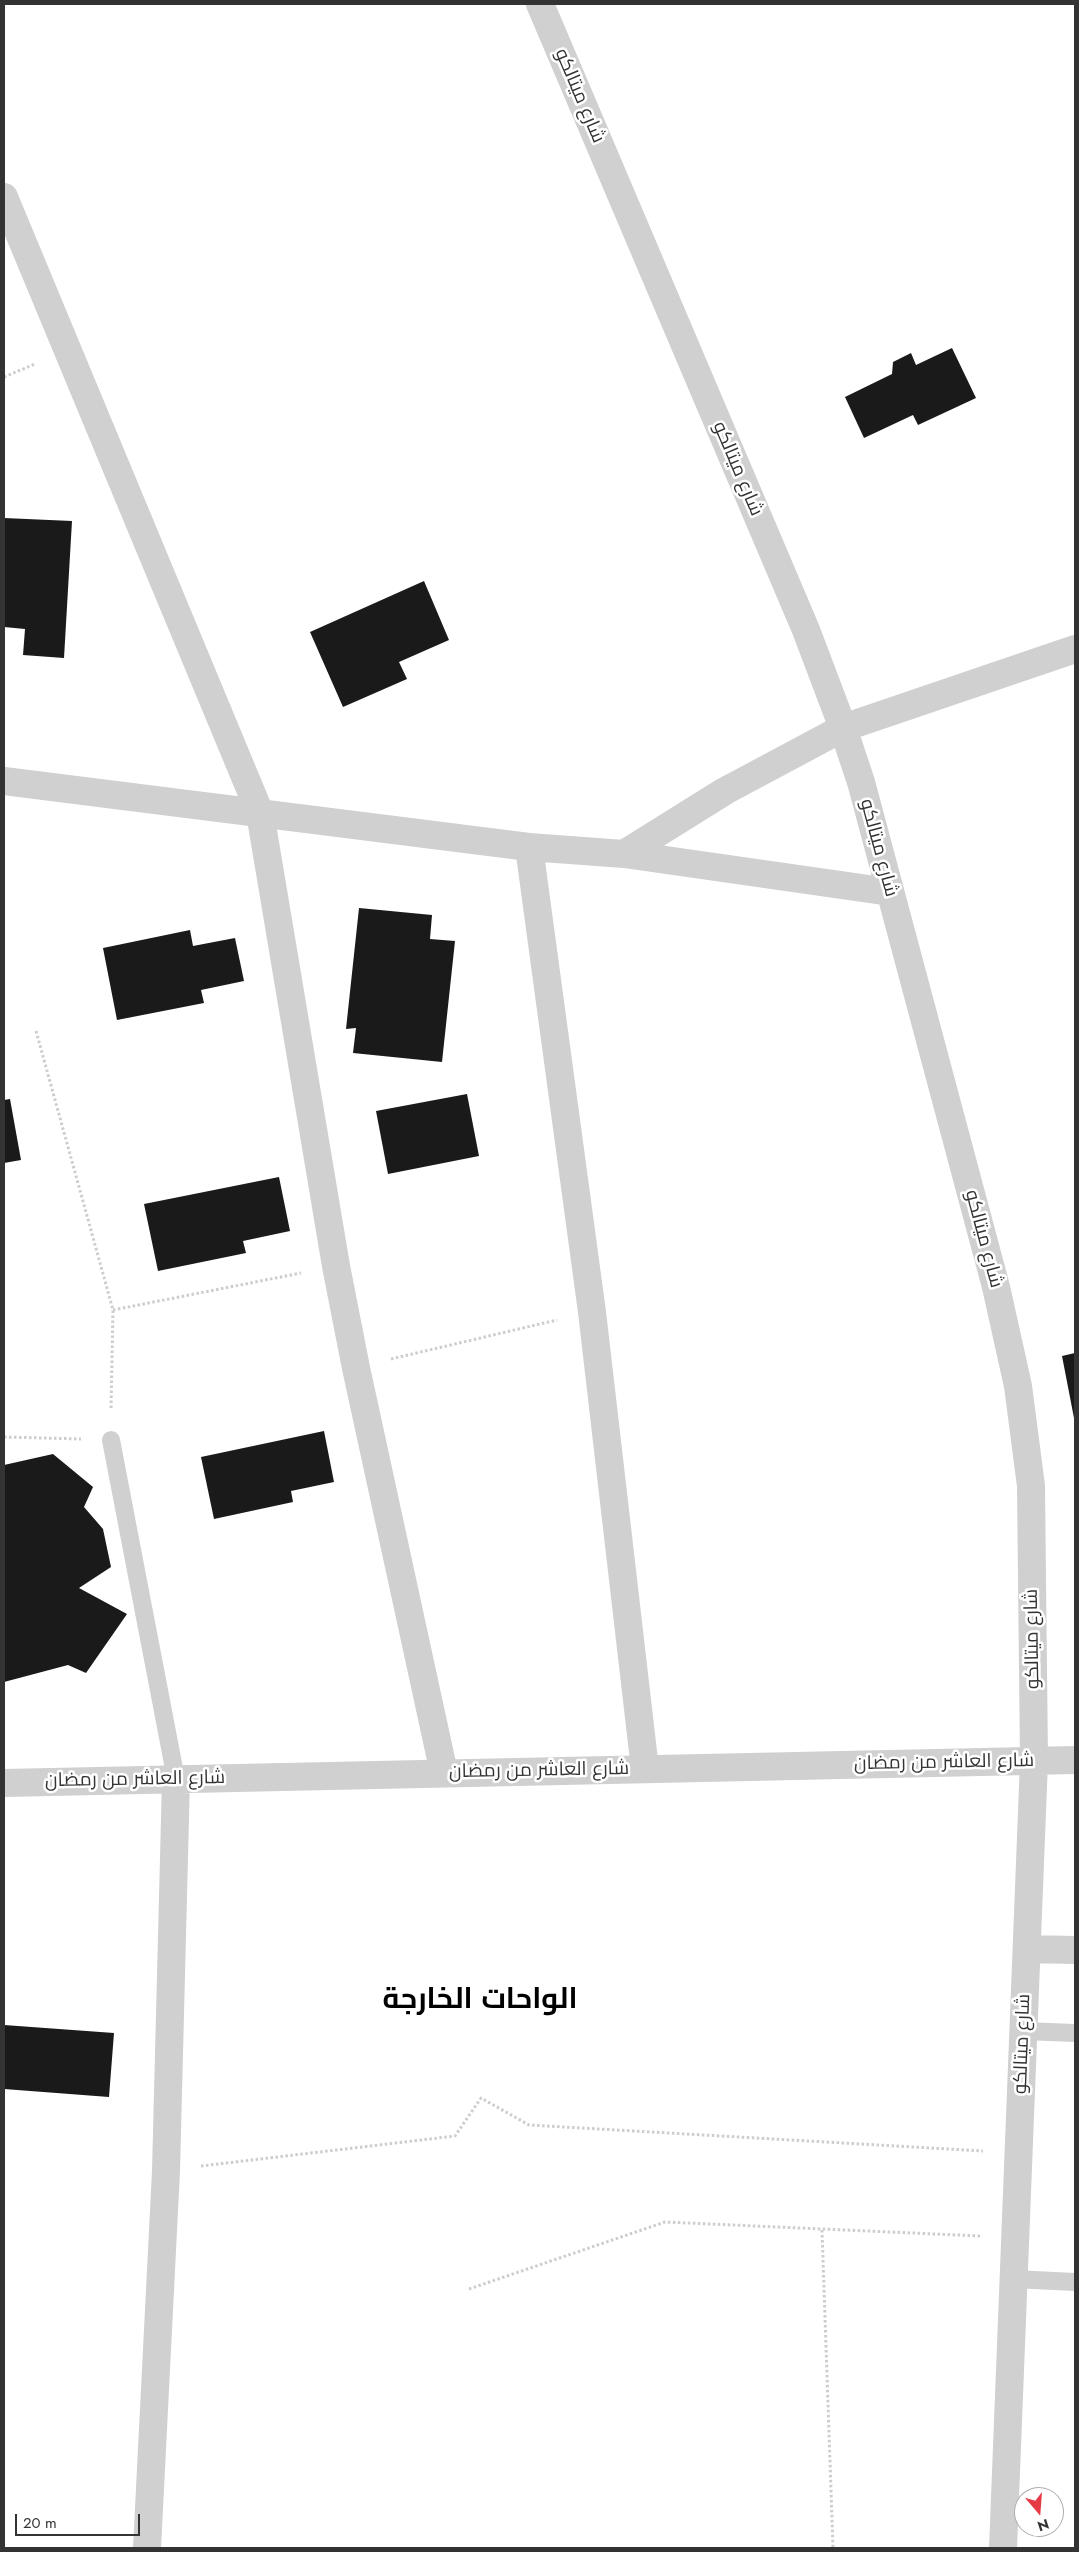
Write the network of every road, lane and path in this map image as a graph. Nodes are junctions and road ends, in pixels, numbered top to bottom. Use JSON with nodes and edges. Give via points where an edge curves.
{"nodes":[{"id":1,"x":540,"y":4,"type":"edge"},
{"id":2,"x":4,"y":197,"type":"edge"},
{"id":3,"x":1075,"y":649,"type":"edge"},
{"id":4,"x":843,"y":728,"type":"junction"},
{"id":5,"x":4,"y":781,"type":"edge"},
{"id":6,"x":260,"y":813,"type":"junction"},
{"id":7,"x":529,"y":847,"type":"junction"},
{"id":8,"x":624,"y":854,"type":"junction"},
{"id":9,"x":890,"y":892,"type":"junction"},
{"id":10,"x":36,"y":1031,"type":"dead end"},
{"id":11,"x":336,"y":1266,"type":"junction"},
{"id":12,"x":113,"y":1310,"type":"junction"},
{"id":13,"x":592,"y":1312,"type":"junction"},
{"id":14,"x":356,"y":1368,"type":"junction"},
{"id":15,"x":4,"y":1438,"type":"edge"},
{"id":16,"x":110,"y":1440,"type":"junction"},
{"id":17,"x":1075,"y":1760,"type":"edge"},
{"id":18,"x":1034,"y":1761,"type":"junction"},
{"id":19,"x":646,"y":1769,"type":"junction"},
{"id":20,"x":444,"y":1773,"type":"junction"},
{"id":21,"x":176,"y":1779,"type":"junction"},
{"id":22,"x":4,"y":1783,"type":"edge"},
{"id":23,"x":1027,"y":1950,"type":"junction"},
{"id":24,"x":1075,"y":1950,"type":"edge"},
{"id":25,"x":1023,"y":2031,"type":"junction"},
{"id":26,"x":1075,"y":2033,"type":"edge"},
{"id":27,"x":1019,"y":2153,"type":"junction"},
{"id":28,"x":166,"y":2171,"type":"junction"},
{"id":29,"x":822,"y":2230,"type":"junction"},
{"id":30,"x":1015,"y":2238,"type":"junction"},
{"id":31,"x":1013,"y":2279,"type":"junction"},
{"id":32,"x":1075,"y":2282,"type":"edge"},
{"id":33,"x":469,"y":2289,"type":"dead end"},
{"id":34,"x":147,"y":2548,"type":"edge"},
{"id":35,"x":833,"y":2548,"type":"edge"},
{"id":36,"x":1002,"y":2548,"type":"edge"}],
"edges":[{"from":1,"to":4,"type":"street","name":"شارع ميتالكو","via":[[802,621]]},
{"from":2,"to":6,"type":"street"},
{"from":3,"to":4,"type":"street"},
{"from":4,"to":8,"type":"street","via":[[724,791]]},
{"from":4,"to":9,"type":"street","name":"شارع ميتالكو"},
{"from":5,"to":6,"type":"street"},
{"from":6,"to":7,"type":"street"},
{"from":6,"to":11,"type":"street"},
{"from":7,"to":8,"type":"street"},
{"from":7,"to":13,"type":"street"},
{"from":8,"to":9,"type":"street"},
{"from":9,"to":18,"type":"street","name":"شارع ميتالكو","via":[[996,1287],[1018,1386],[1031,1486]]},
{"from":10,"to":12,"type":"path"},
{"from":11,"to":12,"type":"path"},
{"from":11,"to":14,"type":"street"},
{"from":12,"to":16,"type":"path"},
{"from":13,"to":14,"type":"path"},
{"from":13,"to":19,"type":"street"},
{"from":14,"to":20,"type":"street"},
{"from":15,"to":16,"type":"path"},
{"from":16,"to":21,"type":"lane"},
{"from":17,"to":18,"type":"street","name":"شارع العاشر من رمضان"},
{"from":18,"to":19,"type":"street","name":"شارع العاشر من رمضان"},
{"from":18,"to":23,"type":"street","name":"شارع ميتالكو"},
{"from":19,"to":20,"type":"street","name":"شارع العاشر من رمضان"},
{"from":20,"to":21,"type":"street","name":"شارع العاشر من رمضان"},
{"from":21,"to":22,"type":"street","name":"شارع العاشر من رمضان"},
{"from":21,"to":28,"type":"street"},
{"from":23,"to":24,"type":"street"},
{"from":23,"to":25,"type":"street","name":"شارع ميتالكو"},
{"from":25,"to":26,"type":"lane"},
{"from":25,"to":27,"type":"street","name":"شارع ميتالكو"},
{"from":27,"to":28,"type":"path","via":[[529,2125],[481,2098],[455,2136]]},
{"from":27,"to":30,"type":"street","name":"شارع ميتالكو"},
{"from":28,"to":34,"type":"street"},
{"from":29,"to":30,"type":"path"},
{"from":29,"to":33,"type":"path","via":[[665,2222]]},
{"from":29,"to":35,"type":"path"},
{"from":30,"to":31,"type":"street","name":"شارع ميتالكو"},
{"from":31,"to":32,"type":"lane"},
{"from":31,"to":36,"type":"street","name":"شارع ميتالكو"}]}
